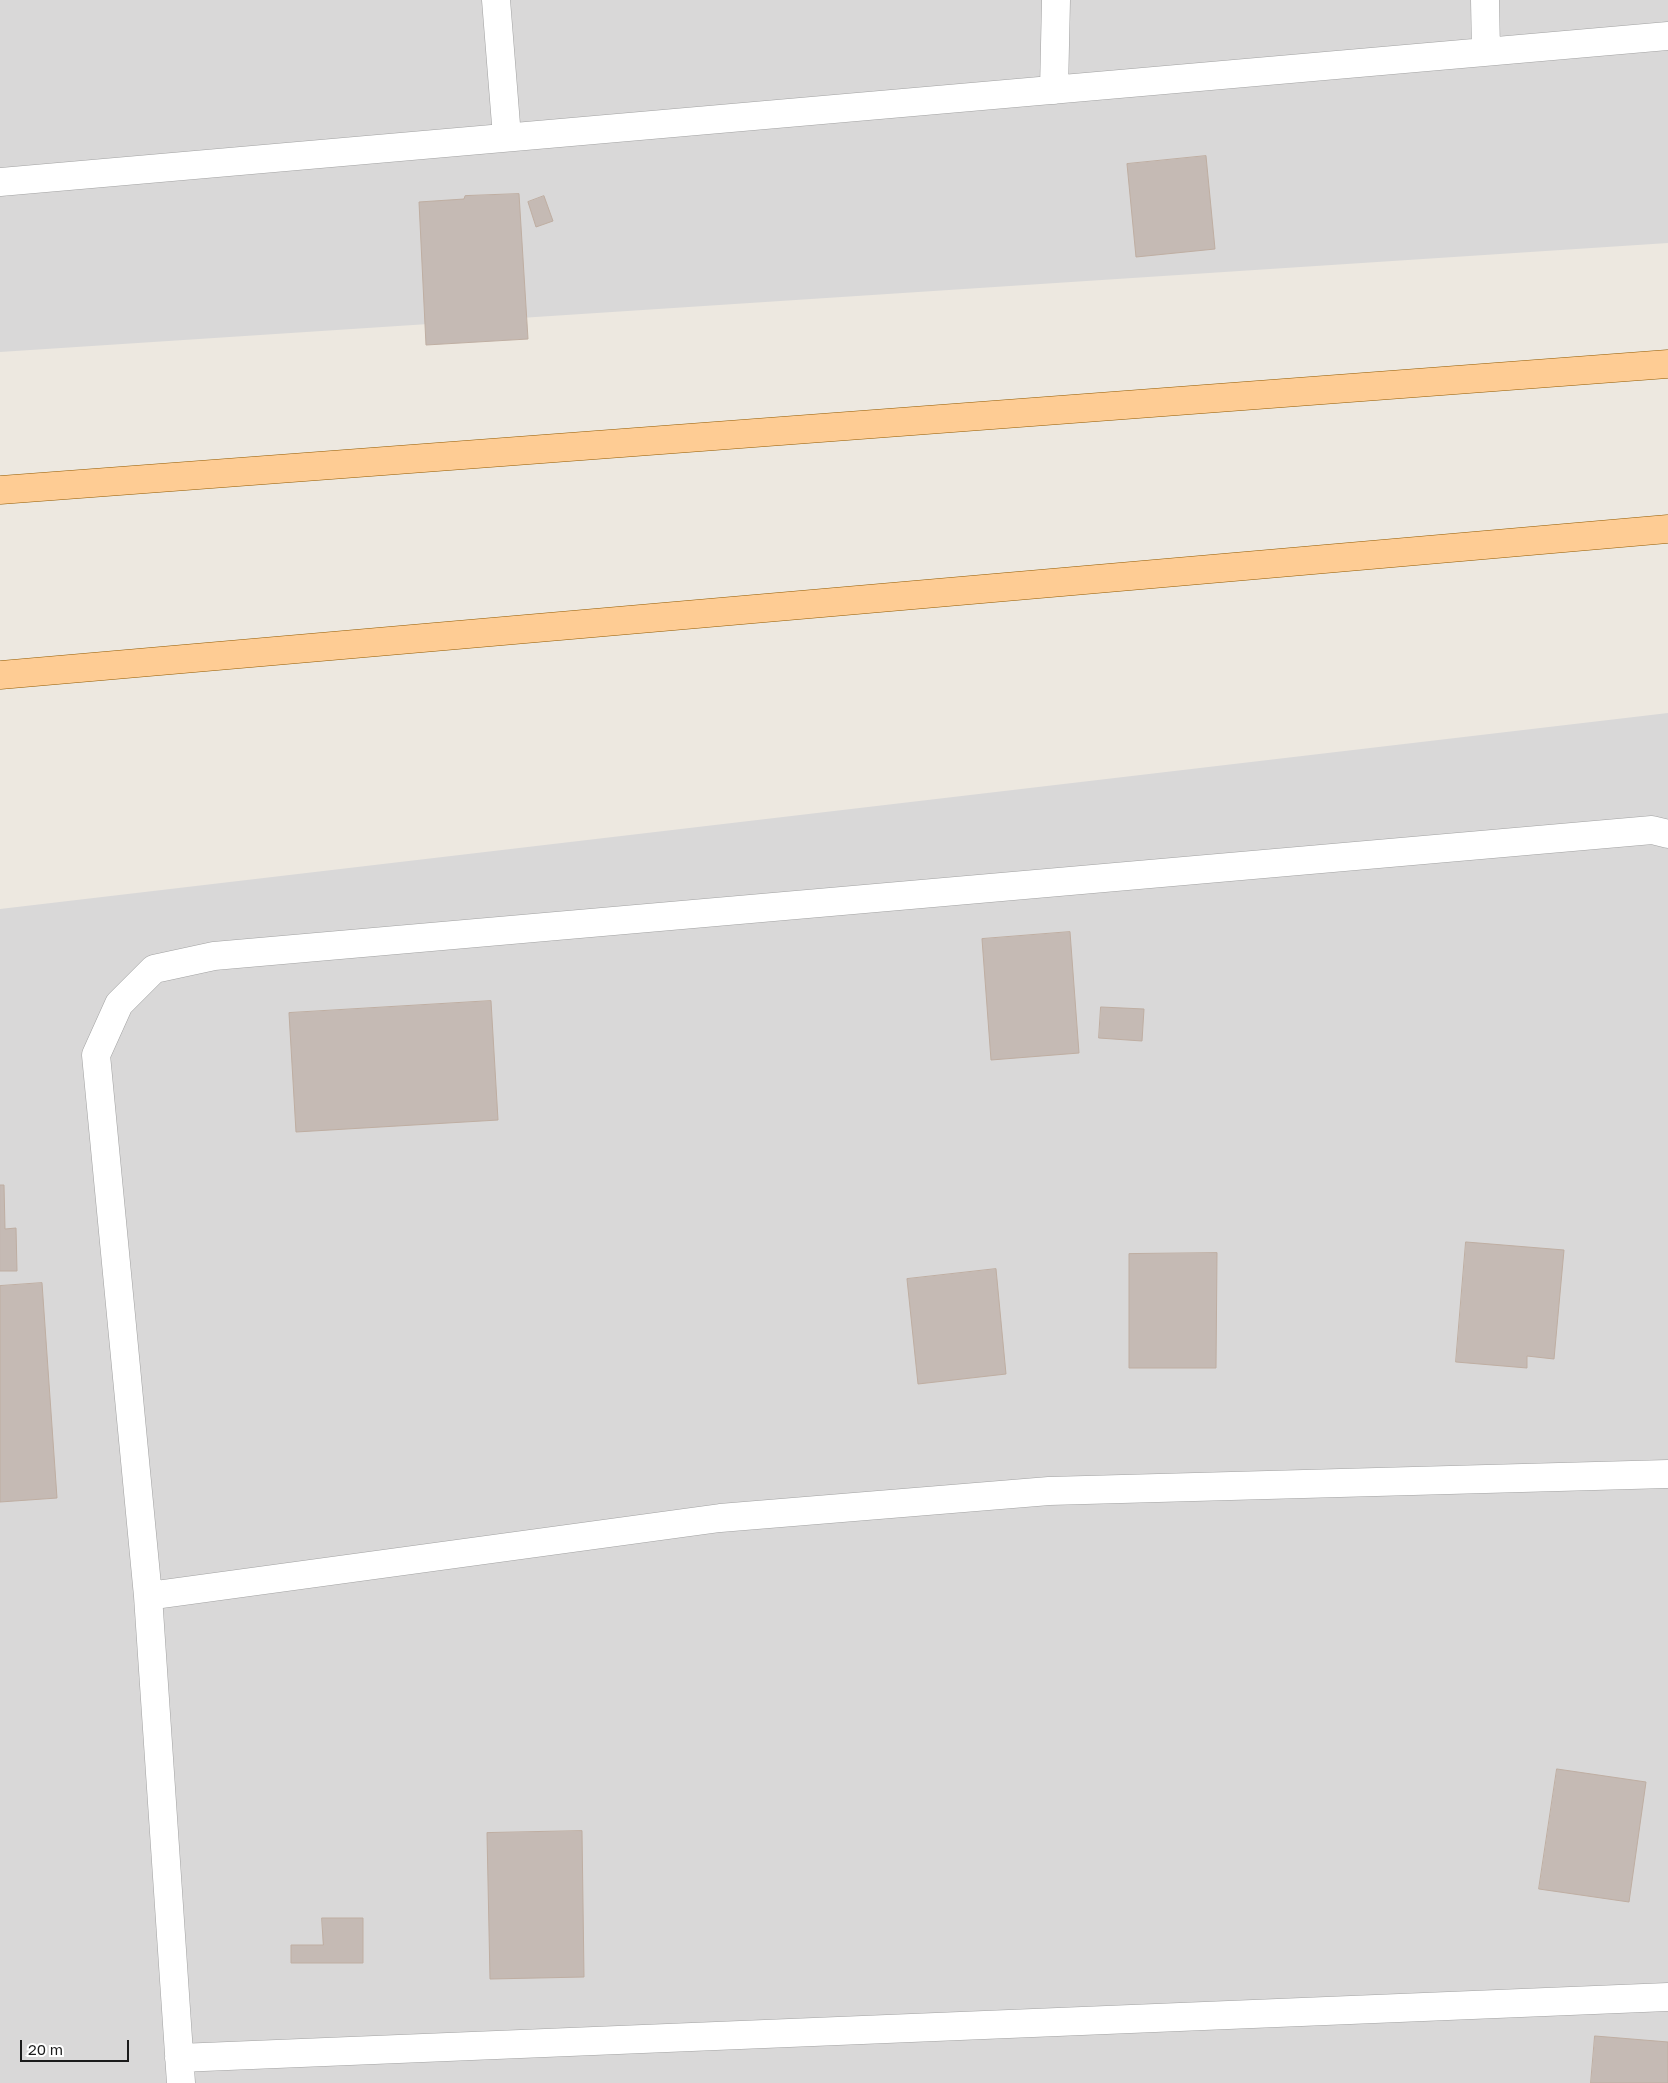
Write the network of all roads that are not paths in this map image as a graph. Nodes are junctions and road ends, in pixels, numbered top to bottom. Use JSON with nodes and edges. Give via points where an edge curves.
{"nodes":[{"id":1,"x":496,"y":0,"type":"edge"},
{"id":2,"x":1056,"y":0,"type":"edge"},
{"id":3,"x":1485,"y":0,"type":"edge"},
{"id":4,"x":1668,"y":36,"type":"edge"},
{"id":5,"x":1486,"y":52,"type":"junction"},
{"id":6,"x":1054,"y":90,"type":"junction"},
{"id":7,"x":507,"y":137,"type":"junction"},
{"id":8,"x":0,"y":182,"type":"edge"},
{"id":9,"x":1668,"y":364,"type":"edge"},
{"id":10,"x":0,"y":490,"type":"edge"},
{"id":11,"x":1668,"y":529,"type":"edge"},
{"id":12,"x":0,"y":675,"type":"edge"},
{"id":13,"x":1668,"y":834,"type":"edge"},
{"id":14,"x":1668,"y":1474,"type":"edge"},
{"id":15,"x":148,"y":1596,"type":"junction"},
{"id":16,"x":1668,"y":1997,"type":"edge"},
{"id":17,"x":180,"y":2071,"type":"edge"}],
"edges":[{"from":1,"to":7,"type":"street"},
{"from":2,"to":6,"type":"street"},
{"from":3,"to":5,"type":"street"},
{"from":4,"to":5,"type":"street"},
{"from":5,"to":6,"type":"street"},
{"from":6,"to":7,"type":"street"},
{"from":7,"to":8,"type":"street"},
{"from":9,"to":10,"type":"main road"},
{"from":11,"to":12,"type":"main road"},
{"from":13,"to":15,"type":"street","via":[[1652,830],[214,956],[154,969],[119,1004],[96,1055]]},
{"from":14,"to":15,"type":"street","via":[[1030,1492],[720,1518]]},
{"from":15,"to":17,"type":"street"},
{"from":16,"to":17,"type":"street"}]}
